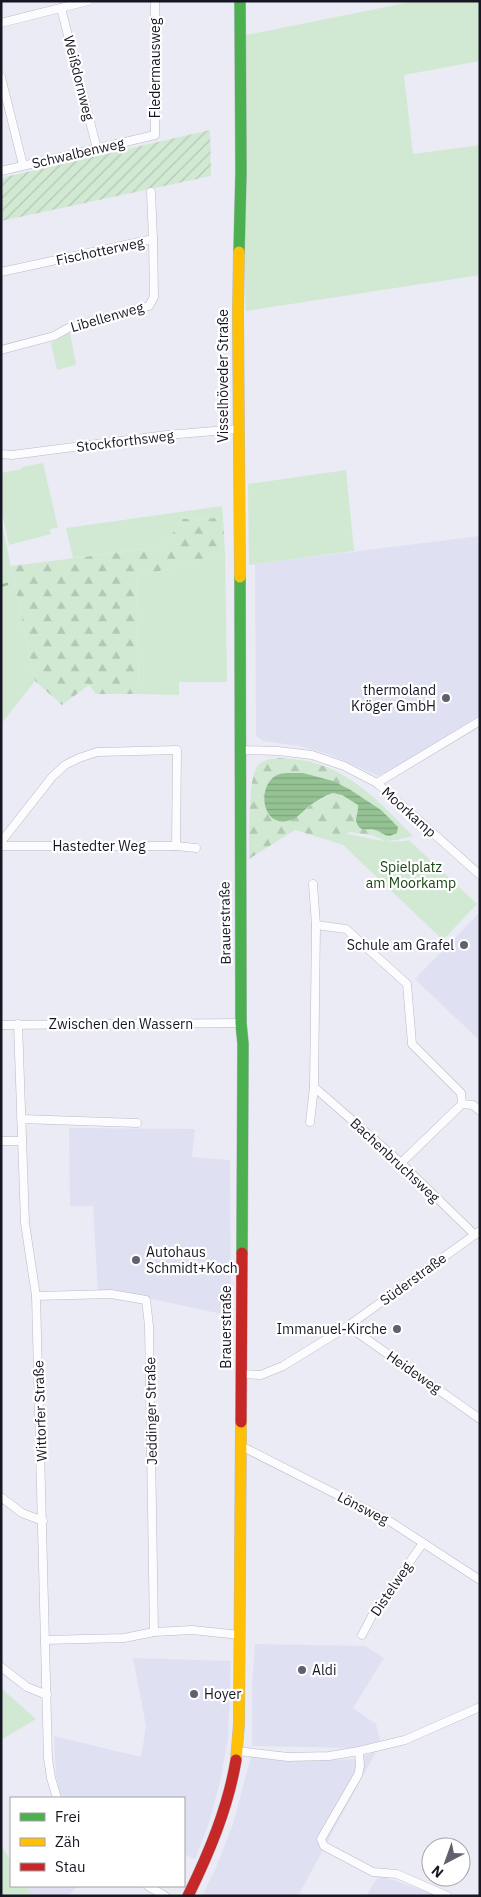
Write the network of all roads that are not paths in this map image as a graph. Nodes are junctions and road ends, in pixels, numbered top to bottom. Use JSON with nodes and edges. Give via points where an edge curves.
{"nodes":[{"id":1,"x":88,"y":1,"type":"edge"},
{"id":2,"x":155,"y":1,"type":"edge"},
{"id":3,"x":240,"y":1,"type":"edge"},
{"id":4,"x":61,"y":8,"type":"junction"},
{"id":5,"x":1,"y":23,"type":"edge"},
{"id":6,"x":1,"y":77,"type":"edge"},
{"id":7,"x":155,"y":135,"type":"joint"},
{"id":8,"x":97,"y":148,"type":"junction"},
{"id":9,"x":23,"y":166,"type":"junction"},
{"id":10,"x":1,"y":171,"type":"edge"},
{"id":11,"x":151,"y":192,"type":"dead end"},
{"id":12,"x":153,"y":239,"type":"junction"},
{"id":13,"x":1,"y":272,"type":"edge"},
{"id":14,"x":1,"y":350,"type":"edge"},
{"id":15,"x":238,"y":429,"type":"junction"},
{"id":16,"x":1,"y":454,"type":"edge"},
{"id":17,"x":480,"y":721,"type":"edge"},
{"id":18,"x":241,"y":750,"type":"junction"},
{"id":19,"x":377,"y":783,"type":"junction"},
{"id":20,"x":1,"y":844,"type":"edge"},
{"id":21,"x":176,"y":846,"type":"junction"},
{"id":22,"x":196,"y":848,"type":"dead end"},
{"id":23,"x":478,"y":872,"type":"edge"},
{"id":24,"x":313,"y":884,"type":"dead end"},
{"id":25,"x":316,"y":925,"type":"junction"},
{"id":26,"x":241,"y":1023,"type":"junction"},
{"id":27,"x":18,"y":1024,"type":"junction"},
{"id":28,"x":1,"y":1025,"type":"edge"},
{"id":29,"x":314,"y":1086,"type":"junction"},
{"id":30,"x":462,"y":1104,"type":"junction"},
{"id":31,"x":480,"y":1111,"type":"edge"},
{"id":32,"x":21,"y":1119,"type":"junction"},
{"id":33,"x":310,"y":1122,"type":"dead end"},
{"id":34,"x":137,"y":1124,"type":"dead end"},
{"id":35,"x":1,"y":1141,"type":"edge"},
{"id":36,"x":22,"y":1141,"type":"junction"},
{"id":37,"x":401,"y":1163,"type":"junction"},
{"id":38,"x":477,"y":1233,"type":"edge"},
{"id":39,"x":36,"y":1296,"type":"junction"},
{"id":40,"x":348,"y":1326,"type":"junction"},
{"id":41,"x":240,"y":1374,"type":"junction"},
{"id":42,"x":480,"y":1419,"type":"edge"},
{"id":43,"x":241,"y":1446,"type":"junction"},
{"id":44,"x":1,"y":1497,"type":"edge"},
{"id":45,"x":43,"y":1521,"type":"junction"},
{"id":46,"x":423,"y":1543,"type":"junction"},
{"id":47,"x":480,"y":1580,"type":"edge"},
{"id":48,"x":154,"y":1632,"type":"junction"},
{"id":49,"x":240,"y":1635,"type":"junction"},
{"id":50,"x":362,"y":1636,"type":"dead end"},
{"id":51,"x":45,"y":1640,"type":"junction"},
{"id":52,"x":1,"y":1668,"type":"edge"},
{"id":53,"x":47,"y":1694,"type":"junction"},
{"id":54,"x":480,"y":1707,"type":"edge"},
{"id":55,"x":238,"y":1751,"type":"junction"},
{"id":56,"x":359,"y":1752,"type":"junction"},
{"id":57,"x":57,"y":1797,"type":"edge"},
{"id":58,"x":150,"y":1887,"type":"edge"},
{"id":59,"x":165,"y":1896,"type":"edge"},
{"id":60,"x":188,"y":1896,"type":"edge"},
{"id":61,"x":447,"y":1896,"type":"edge"}],
"edges":[{"from":1,"to":4,"type":"street"},
{"from":2,"to":7,"type":"street","name":"Fledermausweg"},
{"from":3,"to":15,"type":"main road","name":"Visselhöveder Straße"},
{"from":4,"to":5,"type":"street"},
{"from":4,"to":8,"type":"street","name":"Weißdornweg"},
{"from":6,"to":9,"type":"street"},
{"from":7,"to":8,"type":"street","name":"Schwalbenweg"},
{"from":8,"to":9,"type":"street","name":"Schwalbenweg"},
{"from":9,"to":10,"type":"street","name":"Schwalbenweg"},
{"from":11,"to":12,"type":"street","name":"Fischotterweg"},
{"from":12,"to":13,"type":"street","name":"Fischotterweg"},
{"from":12,"to":14,"type":"street","name":"Libellenweg","via":[[154,297],[149,306]]},
{"from":15,"to":16,"type":"street","name":"Stockforthsweg"},
{"from":15,"to":18,"type":"main road","name":"Visselhöveder Straße"},
{"from":17,"to":19,"type":"street"},
{"from":18,"to":19,"type":"street","name":"Moorkamp","via":[[312,755],[344,766]]},
{"from":18,"to":26,"type":"main road","name":"Brauerstraße"},
{"from":19,"to":23,"type":"street","name":"Moorkamp"},
{"from":20,"to":21,"type":"street","name":"Hastedter Weg"},
{"from":20,"to":21,"type":"street","via":[[52,777],[79,758],[97,752],[176,750]]},
{"from":21,"to":22,"type":"street","name":"Hastedter Weg"},
{"from":24,"to":25,"type":"street"},
{"from":25,"to":29,"type":"street"},
{"from":25,"to":30,"type":"street","via":[[346,929],[407,984],[412,1044],[461,1093]]},
{"from":26,"to":27,"type":"street","name":"Zwischen den Wassern"},
{"from":26,"to":41,"type":"main road","name":"Brauerstraße"},
{"from":27,"to":28,"type":"street","name":"Zwischen den Wassern"},
{"from":27,"to":32,"type":"street","name":"Wittorfer Straße"},
{"from":29,"to":33,"type":"street"},
{"from":29,"to":37,"type":"street","name":"Bachenbruchsweg"},
{"from":30,"to":31,"type":"street","via":[[473,1105]]},
{"from":30,"to":37,"type":"street"},
{"from":32,"to":34,"type":"street"},
{"from":32,"to":36,"type":"street","name":"Wittorfer Straße"},
{"from":35,"to":36,"type":"street"},
{"from":36,"to":39,"type":"street","name":"Wittorfer Straße","via":[[25,1223]]},
{"from":37,"to":38,"type":"street","name":"Bachenbruchsweg"},
{"from":38,"to":40,"type":"street","name":"Süderstraße"},
{"from":39,"to":45,"type":"street","name":"Wittorfer Straße"},
{"from":39,"to":48,"type":"street","name":"Jeddinger Straße","via":[[111,1294],[146,1300]]},
{"from":40,"to":41,"type":"street","name":"Süderstraße","via":[[283,1366],[261,1375]]},
{"from":40,"to":42,"type":"street","name":"Heideweg"},
{"from":41,"to":43,"type":"main road","name":"Brauerstraße"},
{"from":43,"to":46,"type":"street","name":"Lönsweg","via":[[391,1522]]},
{"from":43,"to":49,"type":"main road","name":"Brauerstraße"},
{"from":44,"to":45,"type":"street","via":[[22,1513]]},
{"from":45,"to":51,"type":"street","name":"Wittorfer Straße"},
{"from":46,"to":47,"type":"street","name":"Lönsweg"},
{"from":46,"to":50,"type":"street","name":"Distelweg","via":[[373,1614]]},
{"from":48,"to":49,"type":"street","via":[[192,1630]]},
{"from":48,"to":51,"type":"street","via":[[124,1638]]},
{"from":49,"to":55,"type":"main road","name":"Brauerstraße"},
{"from":51,"to":53,"type":"street","name":"Wittorfer Straße"},
{"from":52,"to":53,"type":"street","via":[[27,1687]]},
{"from":53,"to":57,"type":"street","name":"Wittorfer Straße","via":[[48,1758]]},
{"from":54,"to":56,"type":"street","via":[[405,1740]]},
{"from":55,"to":56,"type":"street","via":[[288,1757]]},
{"from":55,"to":60,"type":"main road","name":"Brauerstraße","via":[[227,1800]]},
{"from":56,"to":61,"type":"street","via":[[358,1775],[321,1839],[324,1846],[373,1872],[397,1874]]},
{"from":58,"to":59,"type":"street"}]}
